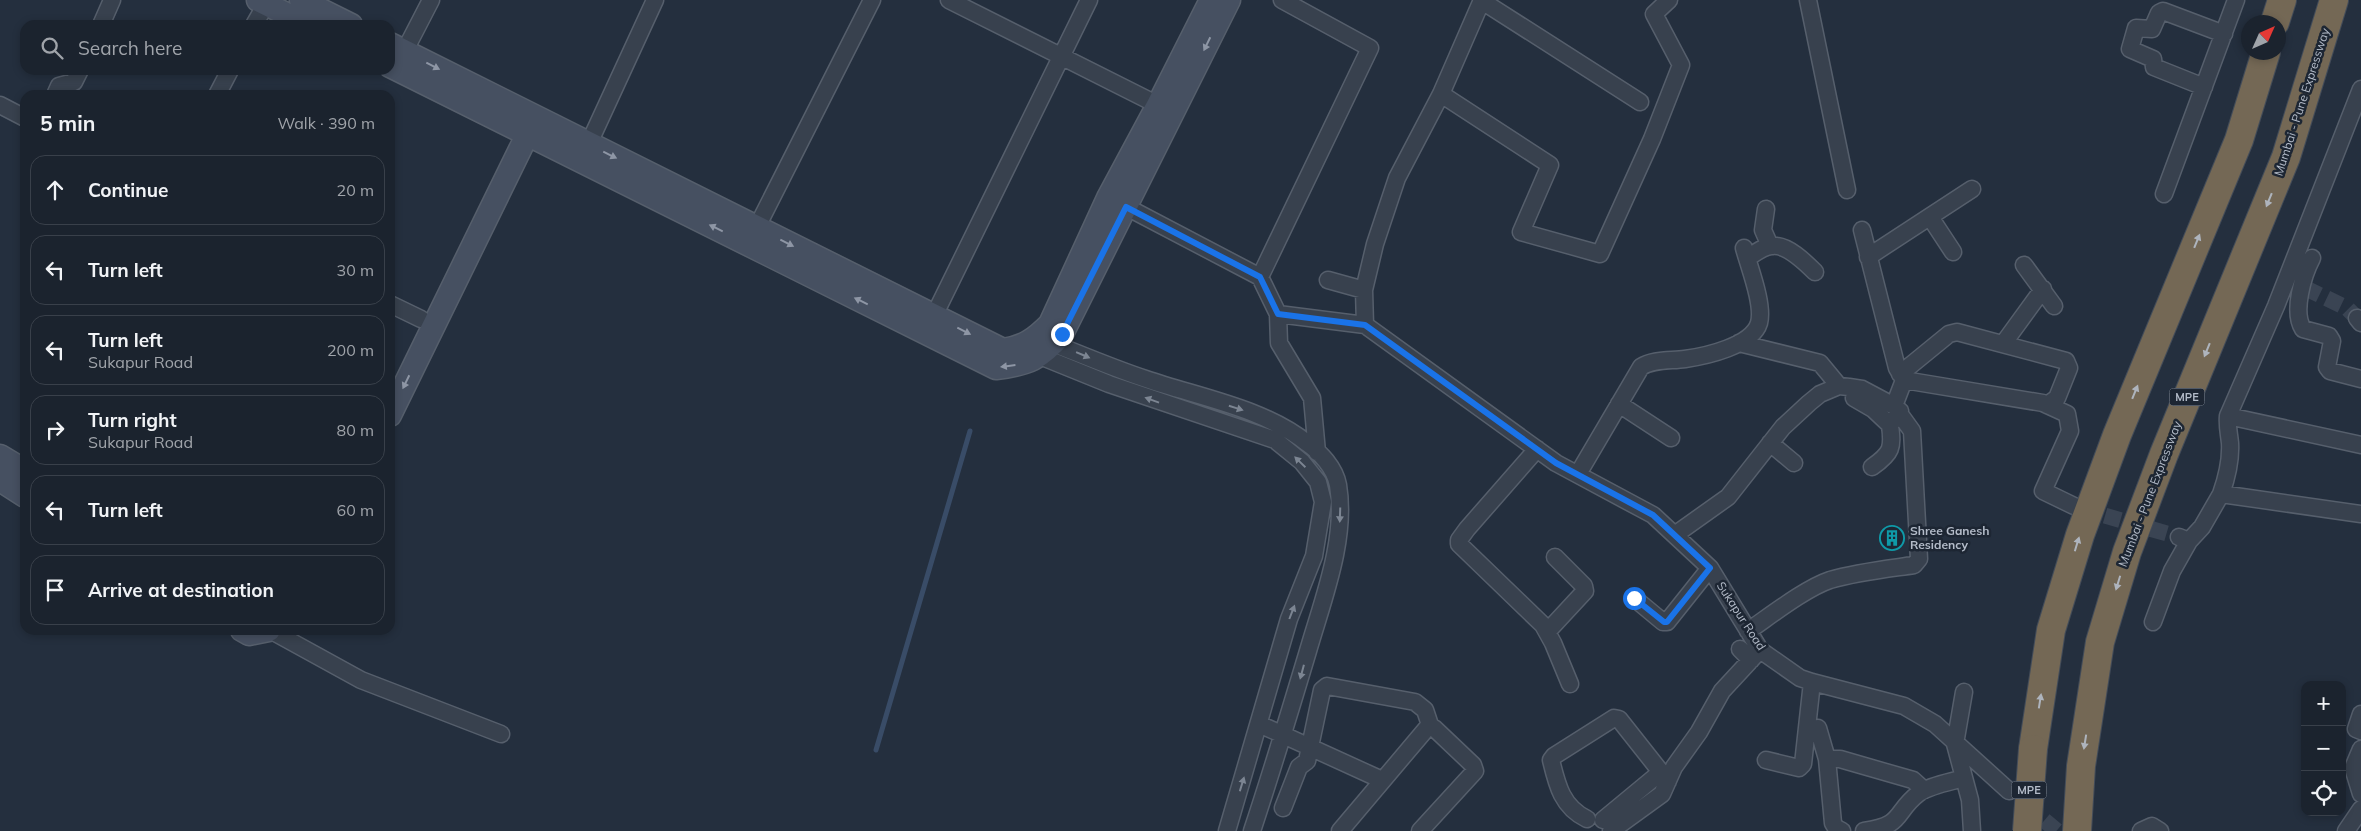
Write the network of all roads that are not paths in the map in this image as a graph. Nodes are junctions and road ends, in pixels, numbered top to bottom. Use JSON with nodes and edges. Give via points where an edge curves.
{"nodes":[{"id":1,"x":112,"y":0,"type":"edge"},
{"id":2,"x":301,"y":0,"type":"edge"},
{"id":3,"x":431,"y":0,"type":"edge"},
{"id":4,"x":655,"y":0,"type":"edge"},
{"id":5,"x":872,"y":0,"type":"edge"},
{"id":6,"x":949,"y":0,"type":"edge"},
{"id":7,"x":1089,"y":0,"type":"edge"},
{"id":8,"x":1211,"y":0,"type":"edge"},
{"id":9,"x":1229,"y":0,"type":"edge"},
{"id":10,"x":1282,"y":0,"type":"edge"},
{"id":11,"x":1482,"y":0,"type":"edge"},
{"id":12,"x":1669,"y":0,"type":"edge"},
{"id":13,"x":1808,"y":0,"type":"edge"},
{"id":14,"x":2236,"y":0,"type":"edge"},
{"id":15,"x":2282,"y":0,"type":"edge"},
{"id":16,"x":262,"y":2,"type":"edge"},
{"id":17,"x":2334,"y":2,"type":"edge"},
{"id":18,"x":2277,"y":15,"type":"edge"},
{"id":19,"x":103,"y":20,"type":"edge"},
{"id":20,"x":256,"y":20,"type":"edge"},
{"id":21,"x":298,"y":20,"type":"edge"},
{"id":22,"x":341,"y":20,"type":"edge"},
{"id":23,"x":2224,"y":34,"type":"junction"},
{"id":24,"x":1061,"y":56,"type":"junction"},
{"id":25,"x":395,"y":58,"type":"edge"},
{"id":26,"x":2264,"y":60,"type":"edge"},
{"id":27,"x":78,"y":75,"type":"edge"},
{"id":28,"x":227,"y":75,"type":"edge"},
{"id":29,"x":2204,"y":87,"type":"junction"},
{"id":30,"x":2361,"y":89,"type":"edge"},
{"id":31,"x":57,"y":90,"type":"edge"},
{"id":32,"x":220,"y":90,"type":"edge"},
{"id":33,"x":1441,"y":94,"type":"junction"},
{"id":34,"x":1640,"y":102,"type":"dead end"},
{"id":35,"x":0,"y":105,"type":"edge"},
{"id":36,"x":1158,"y":105,"type":"junction"},
{"id":37,"x":20,"y":115,"type":"edge"},
{"id":38,"x":526,"y":124,"type":"junction"},
{"id":39,"x":585,"y":153,"type":"junction"},
{"id":40,"x":1972,"y":189,"type":"dead end"},
{"id":41,"x":1847,"y":190,"type":"dead end"},
{"id":42,"x":2164,"y":194,"type":"dead end"},
{"id":43,"x":1117,"y":203,"type":"junction"},
{"id":44,"x":1766,"y":209,"type":"dead end"},
{"id":45,"x":1930,"y":217,"type":"junction"},
{"id":46,"x":757,"y":228,"type":"junction"},
{"id":47,"x":1862,"y":230,"type":"dead end"},
{"id":48,"x":1770,"y":246,"type":"junction"},
{"id":49,"x":1953,"y":252,"type":"dead end"},
{"id":50,"x":1868,"y":257,"type":"junction"},
{"id":51,"x":2312,"y":258,"type":"dead end"},
{"id":52,"x":2024,"y":265,"type":"dead end"},
{"id":53,"x":1815,"y":272,"type":"dead end"},
{"id":54,"x":1260,"y":277,"type":"junction"},
{"id":55,"x":1328,"y":280,"type":"dead end"},
{"id":56,"x":2286,"y":281,"type":"junction"},
{"id":57,"x":2304,"y":288,"type":"junction"},
{"id":58,"x":1364,"y":290,"type":"junction"},
{"id":59,"x":2043,"y":290,"type":"junction"},
{"id":60,"x":395,"y":306,"type":"edge"},
{"id":61,"x":2054,"y":306,"type":"dead end"},
{"id":62,"x":1278,"y":314,"type":"junction"},
{"id":63,"x":421,"y":319,"type":"junction"},
{"id":64,"x":930,"y":324,"type":"junction"},
{"id":65,"x":1365,"y":325,"type":"junction"},
{"id":66,"x":1740,"y":342,"type":"junction"},
{"id":67,"x":2003,"y":344,"type":"junction"},
{"id":68,"x":1037,"y":346,"type":"junction"},
{"id":69,"x":395,"y":370,"type":"edge"},
{"id":70,"x":1902,"y":377,"type":"junction"},
{"id":71,"x":2361,"y":378,"type":"edge"},
{"id":72,"x":1839,"y":386,"type":"junction"},
{"id":73,"x":1854,"y":398,"type":"dead end"},
{"id":74,"x":1829,"y":400,"type":"dead end"},
{"id":75,"x":395,"y":404,"type":"edge"},
{"id":76,"x":1619,"y":404,"type":"junction"},
{"id":77,"x":2047,"y":405,"type":"junction"},
{"id":78,"x":1895,"y":414,"type":"junction"},
{"id":79,"x":2228,"y":416,"type":"junction"},
{"id":80,"x":1671,"y":438,"type":"dead end"},
{"id":81,"x":2361,"y":446,"type":"edge"},
{"id":82,"x":1538,"y":449,"type":"junction"},
{"id":83,"x":1317,"y":452,"type":"junction"},
{"id":84,"x":0,"y":456,"type":"edge"},
{"id":85,"x":1765,"y":458,"type":"junction"},
{"id":86,"x":1794,"y":463,"type":"dead end"},
{"id":87,"x":1872,"y":467,"type":"dead end"},
{"id":88,"x":20,"y":468,"type":"edge"},
{"id":89,"x":1578,"y":474,"type":"junction"},
{"id":90,"x":1,"y":484,"type":"edge"},
{"id":91,"x":1747,"y":489,"type":"dead end"},
{"id":92,"x":20,"y":494,"type":"edge"},
{"id":93,"x":2222,"y":494,"type":"junction"},
{"id":94,"x":2074,"y":506,"type":"tunnel mouth"},
{"id":95,"x":2361,"y":514,"type":"edge"},
{"id":96,"x":1676,"y":534,"type":"junction"},
{"id":97,"x":1555,"y":557,"type":"dead end"},
{"id":98,"x":1710,"y":568,"type":"junction"},
{"id":99,"x":1634,"y":598,"type":"dead end"},
{"id":100,"x":2153,"y":622,"type":"dead end"},
{"id":101,"x":1748,"y":631,"type":"junction"},
{"id":102,"x":1547,"y":632,"type":"junction"},
{"id":103,"x":278,"y":635,"type":"edge"},
{"id":104,"x":1751,"y":653,"type":"junction"},
{"id":105,"x":1812,"y":682,"type":"junction"},
{"id":106,"x":1570,"y":684,"type":"dead end"},
{"id":107,"x":1964,"y":692,"type":"dead end"},
{"id":108,"x":2361,"y":714,"type":"edge"},
{"id":109,"x":1259,"y":724,"type":"junction"},
{"id":110,"x":1431,"y":728,"type":"junction"},
{"id":111,"x":1818,"y":728,"type":"dead end"},
{"id":112,"x":2361,"y":731,"type":"edge"},
{"id":113,"x":501,"y":734,"type":"dead end"},
{"id":114,"x":1283,"y":735,"type":"junction"},
{"id":115,"x":1955,"y":744,"type":"junction"},
{"id":116,"x":1311,"y":749,"type":"junction"},
{"id":117,"x":2361,"y":749,"type":"edge"},
{"id":118,"x":1827,"y":759,"type":"junction"},
{"id":119,"x":1766,"y":760,"type":"dead end"},
{"id":120,"x":1664,"y":776,"type":"junction"},
{"id":121,"x":1964,"y":778,"type":"junction"},
{"id":122,"x":1382,"y":780,"type":"junction"},
{"id":123,"x":1924,"y":790,"type":"junction"},
{"id":124,"x":2009,"y":791,"type":"dead end"},
{"id":125,"x":2361,"y":794,"type":"edge"},
{"id":126,"x":1283,"y":808,"type":"dead end"},
{"id":127,"x":2361,"y":809,"type":"edge"},
{"id":128,"x":1601,"y":823,"type":"edge"},
{"id":129,"x":1227,"y":831,"type":"edge"},
{"id":130,"x":1252,"y":831,"type":"edge"},
{"id":131,"x":1340,"y":831,"type":"edge"},
{"id":132,"x":1420,"y":831,"type":"edge"},
{"id":133,"x":1842,"y":831,"type":"edge"},
{"id":134,"x":1864,"y":831,"type":"edge"},
{"id":135,"x":1972,"y":831,"type":"edge"},
{"id":136,"x":2027,"y":831,"type":"edge"},
{"id":137,"x":2077,"y":831,"type":"edge"},
{"id":138,"x":2141,"y":831,"type":"edge"},
{"id":139,"x":2160,"y":831,"type":"edge"},
{"id":140,"x":2346,"y":831,"type":"edge"}],
"edges":[{"from":1,"to":19,"type":"street"},
{"from":2,"to":22,"type":"street"},
{"from":3,"to":25,"type":"street"},
{"from":4,"to":39,"type":"street"},
{"from":5,"to":46,"type":"street"},
{"from":6,"to":24,"type":"street"},
{"from":7,"to":24,"type":"street"},
{"from":8,"to":36,"type":"street"},
{"from":9,"to":43,"type":"street","one_way":true},
{"from":10,"to":54,"type":"street","via":[[1370,48]]},
{"from":11,"to":33,"type":"street"},
{"from":11,"to":34,"type":"street"},
{"from":12,"to":33,"type":"street","via":[[1654,14],[1681,65],[1600,254],[1521,232],[1550,165]]},
{"from":13,"to":41,"type":"street"},
{"from":14,"to":23,"type":"street"},
{"from":15,"to":18,"type":"highway"},
{"from":16,"to":20,"type":"street"},
{"from":16,"to":21,"type":"street"},
{"from":17,"to":137,"type":"highway","name":"Mumbai - Pune Expressway","number":"MPE","one_way":true,"via":[[2286,157],[2127,552],[2100,642],[2081,766]]},
{"from":23,"to":29,"type":"street"},
{"from":23,"to":29,"type":"street","via":[[2163,11],[2158,13],[2152,29],[2136,28],[2130,49],[2153,59],[2154,67]]},
{"from":24,"to":36,"type":"street"},
{"from":24,"to":64,"type":"street"},
{"from":25,"to":38,"type":"street"},
{"from":136,"to":26,"type":"highway","number":"MPE","one_way":true,"bridge":true,"via":[[2032,750],[2051,630],[2080,536],[2117,435],[2239,140]]},
{"from":27,"to":31,"type":"street","via":[[74,82],[59,86]]},
{"from":28,"to":32,"type":"street"},
{"from":29,"to":42,"type":"street"},
{"from":30,"to":56,"type":"street"},
{"from":33,"to":58,"type":"street","via":[[1397,178]]},
{"from":35,"to":37,"type":"street"},
{"from":36,"to":43,"type":"street"},
{"from":38,"to":39,"type":"street"},
{"from":38,"to":63,"type":"street"},
{"from":38,"to":75,"type":"street","one_way":true},
{"from":39,"to":46,"type":"street","one_way":true},
{"from":64,"to":39,"type":"street","one_way":true},
{"from":40,"to":45,"type":"street"},
{"from":43,"to":54,"type":"street"},
{"from":43,"to":68,"type":"street"},
{"from":44,"to":48,"type":"street","via":[[1763,230]]},
{"from":45,"to":49,"type":"street"},
{"from":45,"to":50,"type":"street"},
{"from":46,"to":64,"type":"street","one_way":true},
{"from":47,"to":50,"type":"street"},
{"from":48,"to":53,"type":"street","via":[[1780,246],[1806,262]]},
{"from":48,"to":66,"type":"street","via":[[1745,253],[1759,306],[1759,323],[1754,332]]},
{"from":50,"to":70,"type":"street"},
{"from":51,"to":57,"type":"street","via":[[2302,277]]},
{"from":52,"to":59,"type":"street"},
{"from":54,"to":62,"type":"street"},
{"from":55,"to":58,"type":"street"},
{"from":56,"to":57,"type":"street"},
{"from":56,"to":79,"type":"street"},
{"from":57,"to":71,"type":"street","via":[[2300,324],[2304,329],[2329,336],[2332,341],[2327,367],[2330,371]]},
{"from":58,"to":65,"type":"street"},
{"from":59,"to":61,"type":"street"},
{"from":59,"to":67,"type":"street"},
{"from":60,"to":63,"type":"street"},
{"from":62,"to":65,"type":"street","name":"Sukapur Road"},
{"from":62,"to":83,"type":"street","via":[[1279,343],[1312,398]]},
{"from":63,"to":69,"type":"street"},
{"from":64,"to":68,"type":"street","via":[[1003,350]]},
{"from":65,"to":82,"type":"street","name":"Sukapur Road"},
{"from":66,"to":72,"type":"street","via":[[1820,363]]},
{"from":66,"to":76,"type":"street","via":[[1728,349],[1695,357],[1647,363],[1641,367]]},
{"from":67,"to":70,"type":"street","via":[[1957,332],[1949,334]]},
{"from":67,"to":77,"type":"street","via":[[2066,361],[2069,368],[2057,398]]},
{"from":68,"to":83,"type":"street","one_way":true,"via":[[1264,418],[1288,430]]},
{"from":109,"to":68,"type":"street","one_way":true,"via":[[1289,619],[1314,556],[1323,502],[1318,482],[1302,462],[1275,440],[1141,396]]},
{"from":70,"to":77,"type":"street"},
{"from":70,"to":78,"type":"street"},
{"from":72,"to":78,"type":"street","via":[[1862,389]]},
{"from":72,"to":85,"type":"street","via":[[1820,394],[1783,427]]},
{"from":73,"to":78,"type":"street","via":[[1873,409]]},
{"from":74,"to":85,"type":"street"},
{"from":76,"to":80,"type":"street"},
{"from":76,"to":89,"type":"street"},
{"from":77,"to":94,"type":"street","via":[[2066,414],[2070,431],[2043,491]]},
{"from":78,"to":87,"type":"street","via":[[1890,452]]},
{"from":78,"to":101,"type":"street","via":[[1912,430],[1919,559],[1914,565],[1829,580]]},
{"from":79,"to":81,"type":"street"},
{"from":79,"to":93,"type":"street","via":[[2228,473]]},
{"from":82,"to":89,"type":"street","name":"Sukapur Road"},
{"from":82,"to":102,"type":"street","via":[[1467,529],[1459,544]]},
{"from":83,"to":114,"type":"street","one_way":true,"via":[[1338,482],[1339,537]]},
{"from":84,"to":88,"type":"street"},
{"from":85,"to":86,"type":"street"},
{"from":85,"to":91,"type":"street"},
{"from":85,"to":96,"type":"street","via":[[1728,497]]},
{"from":89,"to":96,"type":"street","name":"Sukapur Road","via":[[1653,515]]},
{"from":90,"to":92,"type":"street"},
{"from":93,"to":95,"type":"street"},
{"from":93,"to":100,"type":"street","via":[[2202,527],[2184,539]]},
{"from":96,"to":98,"type":"street","name":"Sukapur Road"},
{"from":97,"to":102,"type":"street","via":[[1584,586],[1585,591]]},
{"from":98,"to":99,"type":"street","via":[[1667,622]]},
{"from":98,"to":101,"type":"street","name":"Sukapur Road"},
{"from":101,"to":104,"type":"street","name":"Sukapur Road"},
{"from":102,"to":106,"type":"street"},
{"from":103,"to":113,"type":"street","via":[[361,680]]},
{"from":104,"to":105,"type":"street","name":"Sukapur Road"},
{"from":104,"to":120,"type":"street","via":[[1722,691],[1699,732]]},
{"from":105,"to":115,"type":"street","name":"Sukapur Road","via":[[1904,706],[1935,724]]},
{"from":105,"to":119,"type":"street","via":[[1803,764],[1799,768]]},
{"from":107,"to":115,"type":"street"},
{"from":108,"to":112,"type":"street","via":[[2356,729]]},
{"from":109,"to":114,"type":"street"},
{"from":129,"to":109,"type":"street","one_way":true},
{"from":110,"to":116,"type":"street","via":[[1425,710],[1416,702],[1327,686],[1322,690]]},
{"from":110,"to":122,"type":"street","via":[[1427,728]]},
{"from":110,"to":132,"type":"street","via":[[1474,765],[1475,771]]},
{"from":111,"to":118,"type":"street"},
{"from":114,"to":116,"type":"street"},
{"from":114,"to":130,"type":"street"},
{"from":115,"to":121,"type":"street"},
{"from":115,"to":124,"type":"street","name":"Sukapur Road"},
{"from":116,"to":122,"type":"street"},
{"from":116,"to":126,"type":"street","via":[[1307,761],[1299,767]]},
{"from":117,"to":125,"type":"street","via":[[2354,768]]},
{"from":118,"to":123,"type":"street","via":[[1913,780]]},
{"from":118,"to":133,"type":"street","via":[[1833,823]]},
{"from":120,"to":128,"type":"street","via":[[1662,794]]},
{"from":120,"to":128,"type":"street","via":[[1619,718],[1614,718],[1554,756],[1551,760],[1563,799],[1570,808]]},
{"from":121,"to":123,"type":"street"},
{"from":121,"to":135,"type":"street","via":[[1970,800]]},
{"from":122,"to":131,"type":"street"},
{"from":123,"to":134,"type":"street","via":[[1892,824]]},
{"from":127,"to":140,"type":"street"},
{"from":138,"to":139,"type":"street","via":[[2152,826]]}]}
